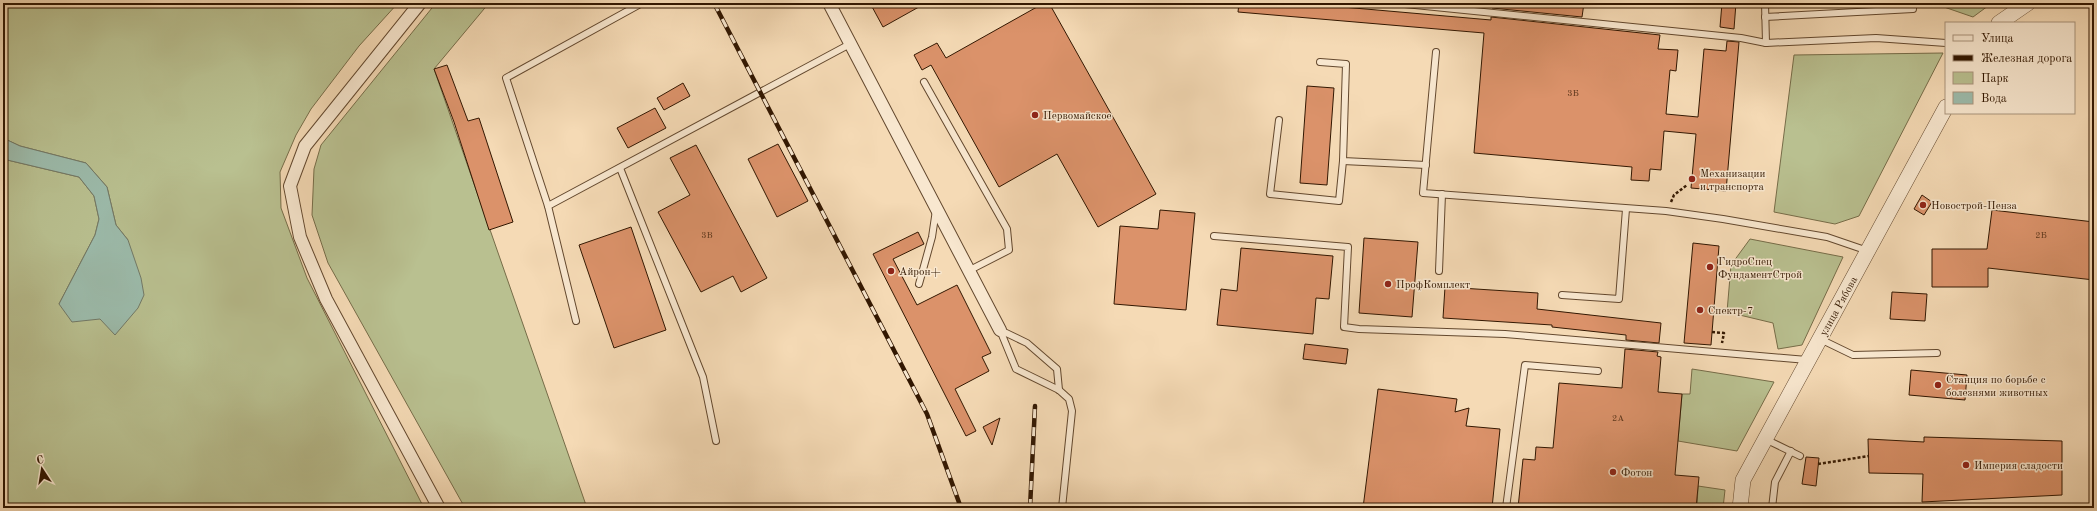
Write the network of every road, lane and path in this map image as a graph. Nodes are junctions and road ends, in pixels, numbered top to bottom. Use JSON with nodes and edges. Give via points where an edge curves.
{"nodes":[{"id":1,"x":420,"y":3,"type":"edge"},
{"id":2,"x":642,"y":3,"type":"edge"},
{"id":3,"x":829,"y":3,"type":"edge"},
{"id":4,"x":1394,"y":3,"type":"edge"},
{"id":5,"x":1765,"y":3,"type":"edge"},
{"id":6,"x":1913,"y":3,"type":"edge"},
{"id":7,"x":2028,"y":3,"type":"edge"},
{"id":8,"x":1766,"y":16,"type":"junction"},
{"id":9,"x":2000,"y":22,"type":"edge"},
{"id":10,"x":1766,"y":43,"type":"junction"},
{"id":11,"x":1945,"y":43,"type":"edge"},
{"id":12,"x":850,"y":44,"type":"junction"},
{"id":13,"x":1436,"y":52,"type":"dead end"},
{"id":14,"x":1320,"y":62,"type":"dead end"},
{"id":15,"x":924,"y":82,"type":"dead end"},
{"id":16,"x":1945,"y":109,"type":"edge"},
{"id":17,"x":1279,"y":120,"type":"dead end"},
{"id":18,"x":1343,"y":161,"type":"junction"},
{"id":19,"x":1426,"y":166,"type":"junction"},
{"id":20,"x":620,"y":168,"type":"junction"},
{"id":21,"x":1687,"y":185,"type":"dead end"},
{"id":22,"x":1442,"y":194,"type":"junction"},
{"id":23,"x":548,"y":206,"type":"junction"},
{"id":24,"x":936,"y":209,"type":"junction"},
{"id":25,"x":1626,"y":209,"type":"junction"},
{"id":26,"x":1666,"y":211,"type":"junction"},
{"id":27,"x":1214,"y":236,"type":"dead end"},
{"id":28,"x":1868,"y":251,"type":"junction"},
{"id":29,"x":968,"y":271,"type":"junction"},
{"id":30,"x":1439,"y":271,"type":"dead end"},
{"id":31,"x":919,"y":284,"type":"dead end"},
{"id":32,"x":1562,"y":295,"type":"dead end"},
{"id":33,"x":576,"y":321,"type":"dead end"},
{"id":34,"x":1000,"y":330,"type":"junction"},
{"id":35,"x":1712,"y":332,"type":"dead end"},
{"id":36,"x":1820,"y":339,"type":"junction"},
{"id":37,"x":1937,"y":353,"type":"dead end"},
{"id":38,"x":1721,"y":354,"type":"junction"},
{"id":39,"x":1808,"y":360,"type":"junction"},
{"id":40,"x":1598,"y":371,"type":"dead end"},
{"id":41,"x":1059,"y":390,"type":"junction"},
{"id":42,"x":1766,"y":439,"type":"junction"},
{"id":43,"x":716,"y":441,"type":"dead end"},
{"id":44,"x":1790,"y":451,"type":"junction"},
{"id":45,"x":1800,"y":456,"type":"dead end"},
{"id":46,"x":1869,"y":456,"type":"dead end"},
{"id":47,"x":1818,"y":464,"type":"dead end"},
{"id":48,"x":439,"y":508,"type":"edge"},
{"id":49,"x":1062,"y":508,"type":"edge"},
{"id":50,"x":1506,"y":508,"type":"edge"},
{"id":51,"x":1740,"y":508,"type":"edge"},
{"id":52,"x":1772,"y":508,"type":"edge"}],
"edges":[{"from":1,"to":48,"type":"street","via":[[305,146],[290,186],[300,237],[326,299]]},
{"from":2,"to":23,"type":"lane","via":[[506,78]]},
{"from":3,"to":12,"type":"street"},
{"from":4,"to":10,"type":"lane","via":[[1741,38]]},
{"from":5,"to":8,"type":"lane"},
{"from":6,"to":8,"type":"lane","via":[[1913,9]]},
{"from":7,"to":9,"type":"street"},
{"from":8,"to":10,"type":"lane"},
{"from":10,"to":11,"type":"lane","via":[[1876,38]]},
{"from":12,"to":20,"type":"lane"},
{"from":12,"to":24,"type":"street"},
{"from":13,"to":19,"type":"lane"},
{"from":14,"to":18,"type":"lane","via":[[1346,64]]},
{"from":15,"to":29,"type":"lane","via":[[1007,229],[1009,250]]},
{"from":16,"to":28,"type":"street","name":"улица Рябова"},
{"from":17,"to":18,"type":"lane","via":[[1270,194],[1339,201]]},
{"from":18,"to":19,"type":"lane"},
{"from":19,"to":22,"type":"lane","via":[[1423,193]]},
{"from":20,"to":23,"type":"lane"},
{"from":20,"to":43,"type":"lane","via":[[703,377]]},
{"from":21,"to":26,"type":"path","via":[[1674,195]]},
{"from":22,"to":25,"type":"lane"},
{"from":22,"to":30,"type":"lane"},
{"from":23,"to":33,"type":"lane"},
{"from":24,"to":29,"type":"street"},
{"from":24,"to":31,"type":"lane","via":[[932,237]]},
{"from":25,"to":26,"type":"lane"},
{"from":25,"to":32,"type":"lane","via":[[1619,299]]},
{"from":26,"to":28,"type":"lane","via":[[1827,237]]},
{"from":27,"to":38,"type":"lane","via":[[1348,246],[1344,327],[1505,334]]},
{"from":28,"to":36,"type":"street","name":"улица Рябова"},
{"from":29,"to":34,"type":"street"},
{"from":34,"to":41,"type":"lane","via":[[1016,369]]},
{"from":34,"to":41,"type":"lane","via":[[1027,343],[1057,369]]},
{"from":35,"to":38,"type":"path","via":[[1724,333]]},
{"from":36,"to":37,"type":"lane","via":[[1853,354]]},
{"from":36,"to":39,"type":"street","name":"улица Рябова"},
{"from":38,"to":39,"type":"lane"},
{"from":39,"to":42,"type":"street","name":"улица Рябова"},
{"from":40,"to":50,"type":"lane","via":[[1525,365]]},
{"from":41,"to":49,"type":"lane","via":[[1069,399],[1072,411]]},
{"from":42,"to":44,"type":"lane"},
{"from":42,"to":51,"type":"street","name":"улица Рябова","via":[[1743,480]]},
{"from":44,"to":45,"type":"lane"},
{"from":44,"to":52,"type":"lane","via":[[1775,482]]},
{"from":46,"to":47,"type":"path"}]}
